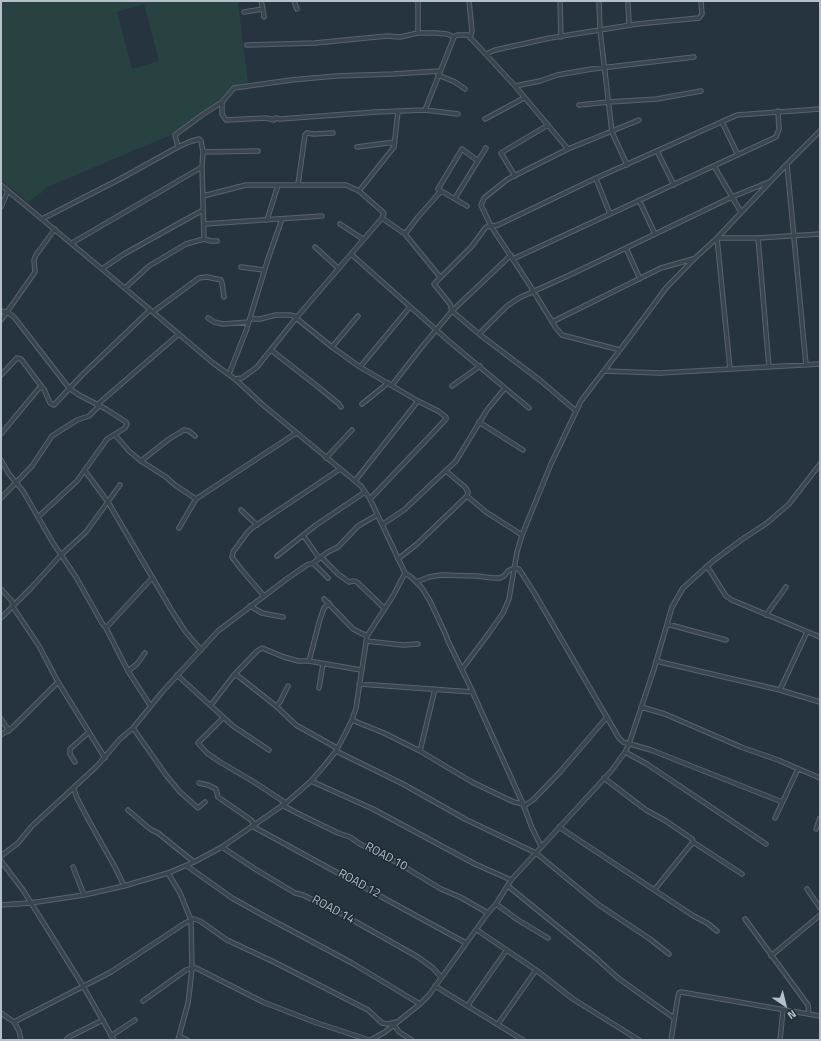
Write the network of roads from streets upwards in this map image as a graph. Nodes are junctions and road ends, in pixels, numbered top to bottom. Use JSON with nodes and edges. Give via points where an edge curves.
{"nodes":[{"id":1,"x":261,"y":1,"type":"edge"},
{"id":2,"x":294,"y":1,"type":"edge"},
{"id":3,"x":418,"y":1,"type":"edge"},
{"id":4,"x":470,"y":1,"type":"edge"},
{"id":5,"x":560,"y":1,"type":"edge"},
{"id":6,"x":599,"y":1,"type":"edge"},
{"id":7,"x":701,"y":1,"type":"edge"},
{"id":8,"x":628,"y":4,"type":"dead end"},
{"id":9,"x":263,"y":9,"type":"junction"},
{"id":10,"x":297,"y":9,"type":"dead end"},
{"id":11,"x":244,"y":12,"type":"dead end"},
{"id":12,"x":264,"y":17,"type":"dead end"},
{"id":13,"x":629,"y":25,"type":"junction"},
{"id":14,"x":600,"y":30,"type":"junction"},
{"id":15,"x":418,"y":33,"type":"junction"},
{"id":16,"x":454,"y":36,"type":"junction"},
{"id":17,"x":561,"y":37,"type":"junction"},
{"id":18,"x":470,"y":38,"type":"junction"},
{"id":19,"x":247,"y":45,"type":"dead end"},
{"id":20,"x":486,"y":54,"type":"junction"},
{"id":21,"x":694,"y":57,"type":"dead end"},
{"id":22,"x":604,"y":67,"type":"junction"},
{"id":23,"x":440,"y":70,"type":"junction"},
{"id":24,"x":438,"y":75,"type":"junction"},
{"id":25,"x":515,"y":86,"type":"junction"},
{"id":26,"x":465,"y":88,"type":"dead end"},
{"id":27,"x":701,"y":91,"type":"dead end"},
{"id":28,"x":524,"y":98,"type":"junction"},
{"id":29,"x":222,"y":102,"type":"junction"},
{"id":30,"x":609,"y":102,"type":"junction"},
{"id":31,"x":579,"y":105,"type":"dead end"},
{"id":32,"x":820,"y":109,"type":"edge"},
{"id":33,"x":425,"y":110,"type":"junction"},
{"id":34,"x":398,"y":111,"type":"junction"},
{"id":35,"x":778,"y":111,"type":"junction"},
{"id":36,"x":458,"y":114,"type":"dead end"},
{"id":37,"x":484,"y":119,"type":"dead end"},
{"id":38,"x":640,"y":120,"type":"dead end"},
{"id":39,"x":722,"y":122,"type":"junction"},
{"id":40,"x":548,"y":125,"type":"junction"},
{"id":41,"x":820,"y":131,"type":"edge"},
{"id":42,"x":612,"y":132,"type":"junction"},
{"id":43,"x":333,"y":133,"type":"dead end"},
{"id":44,"x":395,"y":142,"type":"junction"},
{"id":45,"x":178,"y":147,"type":"junction"},
{"id":46,"x":357,"y":148,"type":"dead end"},
{"id":47,"x":486,"y":148,"type":"dead end"},
{"id":48,"x":568,"y":149,"type":"junction"},
{"id":49,"x":258,"y":151,"type":"dead end"},
{"id":50,"x":657,"y":151,"type":"junction"},
{"id":51,"x":203,"y":152,"type":"junction"},
{"id":52,"x":738,"y":155,"type":"junction"},
{"id":53,"x":478,"y":161,"type":"junction"},
{"id":54,"x":787,"y":164,"type":"junction"},
{"id":55,"x":627,"y":165,"type":"junction"},
{"id":56,"x":714,"y":166,"type":"junction"},
{"id":57,"x":202,"y":167,"type":"junction"},
{"id":58,"x":515,"y":176,"type":"junction"},
{"id":59,"x":596,"y":179,"type":"junction"},
{"id":60,"x":770,"y":182,"type":"junction"},
{"id":61,"x":298,"y":184,"type":"junction"},
{"id":62,"x":674,"y":184,"type":"junction"},
{"id":63,"x":1,"y":185,"type":"edge"},
{"id":64,"x":278,"y":185,"type":"junction"},
{"id":65,"x":8,"y":191,"type":"junction"},
{"id":66,"x":359,"y":191,"type":"junction"},
{"id":67,"x":441,"y":191,"type":"junction"},
{"id":68,"x":203,"y":196,"type":"junction"},
{"id":69,"x":732,"y":197,"type":"junction"},
{"id":70,"x":455,"y":198,"type":"junction"},
{"id":71,"x":639,"y":200,"type":"junction"},
{"id":72,"x":467,"y":206,"type":"dead end"},
{"id":73,"x":1,"y":207,"type":"edge"},
{"id":74,"x":203,"y":210,"type":"junction"},
{"id":75,"x":741,"y":212,"type":"junction"},
{"id":76,"x":610,"y":214,"type":"junction"},
{"id":77,"x":322,"y":216,"type":"dead end"},
{"id":78,"x":382,"y":218,"type":"junction"},
{"id":79,"x":42,"y":219,"type":"junction"},
{"id":80,"x":282,"y":219,"type":"junction"},
{"id":81,"x":267,"y":220,"type":"junction"},
{"id":82,"x":204,"y":224,"type":"junction"},
{"id":83,"x":340,"y":224,"type":"dead end"},
{"id":84,"x":491,"y":226,"type":"junction"},
{"id":85,"x":55,"y":229,"type":"junction"},
{"id":86,"x":405,"y":234,"type":"junction"},
{"id":87,"x":656,"y":234,"type":"junction"},
{"id":88,"x":820,"y":234,"type":"edge"},
{"id":89,"x":794,"y":235,"type":"junction"},
{"id":90,"x":717,"y":238,"type":"junction"},
{"id":91,"x":758,"y":238,"type":"junction"},
{"id":92,"x":204,"y":239,"type":"junction"},
{"id":93,"x":363,"y":239,"type":"junction"},
{"id":94,"x":217,"y":241,"type":"dead end"},
{"id":95,"x":72,"y":243,"type":"junction"},
{"id":96,"x":315,"y":247,"type":"dead end"},
{"id":97,"x":626,"y":248,"type":"junction"},
{"id":98,"x":351,"y":254,"type":"junction"},
{"id":99,"x":512,"y":257,"type":"junction"},
{"id":100,"x":694,"y":259,"type":"junction"},
{"id":101,"x":241,"y":267,"type":"dead end"},
{"id":102,"x":338,"y":268,"type":"junction"},
{"id":103,"x":102,"y":269,"type":"junction"},
{"id":104,"x":264,"y":270,"type":"junction"},
{"id":105,"x":440,"y":277,"type":"junction"},
{"id":106,"x":640,"y":279,"type":"junction"},
{"id":107,"x":125,"y":288,"type":"junction"},
{"id":108,"x":534,"y":291,"type":"junction"},
{"id":109,"x":224,"y":297,"type":"dead end"},
{"id":110,"x":410,"y":307,"type":"junction"},
{"id":111,"x":1,"y":311,"type":"edge"},
{"id":112,"x":152,"y":311,"type":"junction"},
{"id":113,"x":452,"y":311,"type":"junction"},
{"id":114,"x":7,"y":312,"type":"junction"},
{"id":115,"x":358,"y":316,"type":"dead end"},
{"id":116,"x":297,"y":317,"type":"junction"},
{"id":117,"x":208,"y":318,"type":"dead end"},
{"id":118,"x":1,"y":320,"type":"edge"},
{"id":119,"x":249,"y":321,"type":"junction"},
{"id":120,"x":552,"y":322,"type":"junction"},
{"id":121,"x":437,"y":330,"type":"junction"},
{"id":122,"x":178,"y":334,"type":"junction"},
{"id":123,"x":479,"y":334,"type":"junction"},
{"id":124,"x":332,"y":347,"type":"junction"},
{"id":125,"x":271,"y":350,"type":"junction"},
{"id":126,"x":620,"y":350,"type":"junction"},
{"id":127,"x":820,"y":364,"type":"edge"},
{"id":128,"x":806,"y":365,"type":"junction"},
{"id":129,"x":480,"y":366,"type":"junction"},
{"id":130,"x":360,"y":367,"type":"junction"},
{"id":131,"x":768,"y":367,"type":"junction"},
{"id":132,"x":730,"y":369,"type":"junction"},
{"id":133,"x":604,"y":371,"type":"junction"},
{"id":134,"x":229,"y":374,"type":"junction"},
{"id":135,"x":1,"y":375,"type":"edge"},
{"id":136,"x":235,"y":379,"type":"junction"},
{"id":137,"x":388,"y":383,"type":"junction"},
{"id":138,"x":392,"y":385,"type":"junction"},
{"id":139,"x":452,"y":386,"type":"dead end"},
{"id":140,"x":42,"y":387,"type":"junction"},
{"id":141,"x":70,"y":388,"type":"junction"},
{"id":142,"x":505,"y":388,"type":"junction"},
{"id":143,"x":418,"y":401,"type":"junction"},
{"id":144,"x":98,"y":404,"type":"junction"},
{"id":145,"x":362,"y":404,"type":"dead end"},
{"id":146,"x":341,"y":407,"type":"dead end"},
{"id":147,"x":530,"y":408,"type":"dead end"},
{"id":148,"x":576,"y":411,"type":"junction"},
{"id":149,"x":478,"y":422,"type":"junction"},
{"id":150,"x":352,"y":430,"type":"dead end"},
{"id":151,"x":296,"y":432,"type":"junction"},
{"id":152,"x":1,"y":434,"type":"edge"},
{"id":153,"x":114,"y":435,"type":"junction"},
{"id":154,"x":195,"y":436,"type":"dead end"},
{"id":155,"x":523,"y":450,"type":"dead end"},
{"id":156,"x":326,"y":458,"type":"junction"},
{"id":157,"x":1,"y":460,"type":"edge"},
{"id":158,"x":142,"y":461,"type":"junction"},
{"id":159,"x":820,"y":464,"type":"edge"},
{"id":160,"x":340,"y":469,"type":"junction"},
{"id":161,"x":85,"y":471,"type":"junction"},
{"id":162,"x":446,"y":471,"type":"junction"},
{"id":163,"x":355,"y":482,"type":"junction"},
{"id":164,"x":17,"y":483,"type":"junction"},
{"id":165,"x":120,"y":485,"type":"dead end"},
{"id":166,"x":365,"y":492,"type":"junction"},
{"id":167,"x":467,"y":496,"type":"junction"},
{"id":168,"x":1,"y":498,"type":"edge"},
{"id":169,"x":370,"y":499,"type":"junction"},
{"id":170,"x":196,"y":500,"type":"junction"},
{"id":171,"x":108,"y":502,"type":"junction"},
{"id":172,"x":241,"y":510,"type":"dead end"},
{"id":173,"x":376,"y":515,"type":"junction"},
{"id":174,"x":38,"y":517,"type":"junction"},
{"id":175,"x":382,"y":524,"type":"junction"},
{"id":176,"x":257,"y":525,"type":"junction"},
{"id":177,"x":180,"y":528,"type":"dead end"},
{"id":178,"x":303,"y":535,"type":"junction"},
{"id":179,"x":522,"y":535,"type":"junction"},
{"id":180,"x":61,"y":555,"type":"junction"},
{"id":181,"x":277,"y":556,"type":"dead end"},
{"id":182,"x":320,"y":558,"type":"junction"},
{"id":183,"x":398,"y":559,"type":"junction"},
{"id":184,"x":313,"y":563,"type":"junction"},
{"id":185,"x":707,"y":566,"type":"junction"},
{"id":186,"x":514,"y":568,"type":"junction"},
{"id":187,"x":405,"y":573,"type":"junction"},
{"id":188,"x":152,"y":578,"type":"junction"},
{"id":189,"x":328,"y":578,"type":"dead end"},
{"id":190,"x":416,"y":582,"type":"junction"},
{"id":191,"x":786,"y":587,"type":"dead end"},
{"id":192,"x":1,"y":589,"type":"edge"},
{"id":193,"x":264,"y":596,"type":"junction"},
{"id":194,"x":324,"y":599,"type":"dead end"},
{"id":195,"x":329,"y":603,"type":"junction"},
{"id":196,"x":250,"y":606,"type":"junction"},
{"id":197,"x":13,"y":607,"type":"junction"},
{"id":198,"x":384,"y":608,"type":"junction"},
{"id":199,"x":766,"y":614,"type":"junction"},
{"id":200,"x":283,"y":617,"type":"dead end"},
{"id":201,"x":1,"y":618,"type":"edge"},
{"id":202,"x":667,"y":624,"type":"junction"},
{"id":203,"x":106,"y":628,"type":"junction"},
{"id":204,"x":807,"y":632,"type":"junction"},
{"id":205,"x":367,"y":636,"type":"junction"},
{"id":206,"x":820,"y":637,"type":"edge"},
{"id":207,"x":726,"y":640,"type":"dead end"},
{"id":208,"x":366,"y":641,"type":"junction"},
{"id":209,"x":418,"y":644,"type":"dead end"},
{"id":210,"x":201,"y":650,"type":"junction"},
{"id":211,"x":145,"y":653,"type":"dead end"},
{"id":212,"x":309,"y":661,"type":"junction"},
{"id":213,"x":656,"y":661,"type":"junction"},
{"id":214,"x":323,"y":664,"type":"junction"},
{"id":215,"x":462,"y":669,"type":"junction"},
{"id":216,"x":128,"y":670,"type":"junction"},
{"id":217,"x":361,"y":670,"type":"junction"},
{"id":218,"x":236,"y":675,"type":"junction"},
{"id":219,"x":177,"y":676,"type":"junction"},
{"id":220,"x":58,"y":682,"type":"junction"},
{"id":221,"x":359,"y":684,"type":"junction"},
{"id":222,"x":288,"y":686,"type":"dead end"},
{"id":223,"x":319,"y":688,"type":"dead end"},
{"id":224,"x":435,"y":689,"type":"junction"},
{"id":225,"x":780,"y":690,"type":"junction"},
{"id":226,"x":473,"y":692,"type":"junction"},
{"id":227,"x":820,"y":702,"type":"edge"},
{"id":228,"x":150,"y":705,"type":"junction"},
{"id":229,"x":211,"y":705,"type":"junction"},
{"id":230,"x":276,"y":706,"type":"junction"},
{"id":231,"x":641,"y":707,"type":"junction"},
{"id":232,"x":607,"y":717,"type":"junction"},
{"id":233,"x":223,"y":718,"type":"junction"},
{"id":234,"x":1,"y":719,"type":"edge"},
{"id":235,"x":352,"y":720,"type":"junction"},
{"id":236,"x":132,"y":728,"type":"junction"},
{"id":237,"x":9,"y":731,"type":"junction"},
{"id":238,"x":89,"y":732,"type":"junction"},
{"id":239,"x":1,"y":735,"type":"edge"},
{"id":240,"x":629,"y":744,"type":"junction"},
{"id":241,"x":336,"y":749,"type":"junction"},
{"id":242,"x":269,"y":750,"type":"dead end"},
{"id":243,"x":420,"y":751,"type":"junction"},
{"id":244,"x":625,"y":752,"type":"junction"},
{"id":245,"x":104,"y":758,"type":"junction"},
{"id":246,"x":75,"y":762,"type":"dead end"},
{"id":247,"x":798,"y":769,"type":"junction"},
{"id":248,"x":604,"y":778,"type":"junction"},
{"id":249,"x":820,"y":778,"type":"edge"},
{"id":250,"x":311,"y":781,"type":"junction"},
{"id":251,"x":199,"y":783,"type":"dead end"},
{"id":252,"x":74,"y":789,"type":"junction"},
{"id":253,"x":205,"y":802,"type":"dead end"},
{"id":254,"x":782,"y":802,"type":"junction"},
{"id":255,"x":284,"y":804,"type":"junction"},
{"id":256,"x":523,"y":805,"type":"junction"},
{"id":257,"x":128,"y":810,"type":"dead end"},
{"id":258,"x":775,"y":818,"type":"dead end"},
{"id":259,"x":820,"y":818,"type":"edge"},
{"id":260,"x":253,"y":825,"type":"junction"},
{"id":261,"x":559,"y":827,"type":"junction"},
{"id":262,"x":816,"y":829,"type":"dead end"},
{"id":263,"x":693,"y":842,"type":"junction"},
{"id":264,"x":766,"y":844,"type":"dead end"},
{"id":265,"x":541,"y":846,"type":"junction"},
{"id":266,"x":222,"y":847,"type":"junction"},
{"id":267,"x":536,"y":853,"type":"junction"},
{"id":268,"x":1,"y":856,"type":"edge"},
{"id":269,"x":1,"y":861,"type":"edge"},
{"id":270,"x":194,"y":862,"type":"junction"},
{"id":271,"x":187,"y":866,"type":"junction"},
{"id":272,"x":73,"y":867,"type":"dead end"},
{"id":273,"x":168,"y":873,"type":"junction"},
{"id":274,"x":742,"y":874,"type":"dead end"},
{"id":275,"x":511,"y":880,"type":"junction"},
{"id":276,"x":124,"y":886,"type":"junction"},
{"id":277,"x":508,"y":886,"type":"junction"},
{"id":278,"x":654,"y":889,"type":"junction"},
{"id":279,"x":807,"y":890,"type":"dead end"},
{"id":280,"x":84,"y":895,"type":"junction"},
{"id":281,"x":30,"y":903,"type":"junction"},
{"id":282,"x":496,"y":904,"type":"junction"},
{"id":283,"x":1,"y":905,"type":"edge"},
{"id":284,"x":820,"y":908,"type":"edge"},
{"id":285,"x":488,"y":913,"type":"junction"},
{"id":286,"x":820,"y":915,"type":"edge"},
{"id":287,"x":745,"y":919,"type":"dead end"},
{"id":288,"x":191,"y":920,"type":"junction"},
{"id":289,"x":477,"y":930,"type":"junction"},
{"id":290,"x":717,"y":931,"type":"dead end"},
{"id":291,"x":548,"y":938,"type":"dead end"},
{"id":292,"x":466,"y":943,"type":"junction"},
{"id":293,"x":506,"y":950,"type":"junction"},
{"id":294,"x":669,"y":954,"type":"dead end"},
{"id":295,"x":771,"y":956,"type":"junction"},
{"id":296,"x":192,"y":968,"type":"junction"},
{"id":297,"x":536,"y":970,"type":"junction"},
{"id":298,"x":441,"y":977,"type":"junction"},
{"id":299,"x":83,"y":986,"type":"junction"},
{"id":300,"x":436,"y":986,"type":"junction"},
{"id":301,"x":143,"y":1001,"type":"dead end"},
{"id":302,"x":420,"y":1004,"type":"junction"},
{"id":303,"x":468,"y":1005,"type":"junction"},
{"id":304,"x":783,"y":1010,"type":"junction"},
{"id":305,"x":1,"y":1013,"type":"edge"},
{"id":306,"x":810,"y":1014,"type":"junction"},
{"id":307,"x":820,"y":1016,"type":"edge"},
{"id":308,"x":674,"y":1018,"type":"junction"},
{"id":309,"x":103,"y":1020,"type":"junction"},
{"id":310,"x":135,"y":1020,"type":"dead end"},
{"id":311,"x":14,"y":1022,"type":"junction"},
{"id":312,"x":395,"y":1023,"type":"junction"},
{"id":313,"x":498,"y":1024,"type":"junction"},
{"id":314,"x":111,"y":1036,"type":"junction"},
{"id":315,"x":179,"y":1038,"type":"edge"},
{"id":316,"x":21,"y":1040,"type":"edge"},
{"id":317,"x":66,"y":1040,"type":"edge"},
{"id":318,"x":114,"y":1040,"type":"edge"},
{"id":319,"x":187,"y":1040,"type":"edge"},
{"id":320,"x":370,"y":1040,"type":"edge"},
{"id":321,"x":412,"y":1040,"type":"edge"},
{"id":322,"x":523,"y":1040,"type":"edge"},
{"id":323,"x":639,"y":1040,"type":"edge"},
{"id":324,"x":671,"y":1040,"type":"edge"},
{"id":325,"x":780,"y":1040,"type":"edge"}],
"edges":[{"from":1,"to":9,"type":"street"},
{"from":2,"to":10,"type":"street"},
{"from":3,"to":15,"type":"street"},
{"from":4,"to":18,"type":"street"},
{"from":5,"to":17,"type":"street"},
{"from":6,"to":14,"type":"street"},
{"from":7,"to":13,"type":"street","via":[[702,14],[699,18]]},
{"from":8,"to":13,"type":"street"},
{"from":9,"to":11,"type":"street"},
{"from":9,"to":12,"type":"street"},
{"from":13,"to":14,"type":"street"},
{"from":14,"to":17,"type":"street"},
{"from":14,"to":22,"type":"street"},
{"from":15,"to":16,"type":"street"},
{"from":15,"to":19,"type":"street","via":[[400,37],[315,43]]},
{"from":16,"to":18,"type":"street"},
{"from":16,"to":23,"type":"street"},
{"from":17,"to":20,"type":"street"},
{"from":18,"to":20,"type":"street"},
{"from":20,"to":25,"type":"street"},
{"from":21,"to":22,"type":"street"},
{"from":22,"to":25,"type":"street"},
{"from":22,"to":30,"type":"street"},
{"from":23,"to":24,"type":"street"},
{"from":23,"to":29,"type":"street","via":[[336,76],[247,85],[234,88]]},
{"from":24,"to":26,"type":"street"},
{"from":24,"to":33,"type":"street"},
{"from":25,"to":28,"type":"street"},
{"from":27,"to":30,"type":"street"},
{"from":28,"to":37,"type":"street"},
{"from":28,"to":40,"type":"street"},
{"from":29,"to":34,"type":"street","via":[[222,114],[226,120],[274,120]]},
{"from":29,"to":45,"type":"street","via":[[175,135]]},
{"from":30,"to":31,"type":"street"},
{"from":30,"to":42,"type":"street"},
{"from":32,"to":35,"type":"street"},
{"from":33,"to":34,"type":"street"},
{"from":33,"to":36,"type":"street"},
{"from":34,"to":44,"type":"street"},
{"from":35,"to":39,"type":"street","via":[[737,115]]},
{"from":35,"to":52,"type":"street","via":[[779,129],[776,137]]},
{"from":38,"to":42,"type":"street"},
{"from":39,"to":50,"type":"street"},
{"from":39,"to":52,"type":"street"},
{"from":40,"to":48,"type":"street"},
{"from":40,"to":58,"type":"street","via":[[501,153]]},
{"from":41,"to":54,"type":"street"},
{"from":42,"to":48,"type":"street"},
{"from":42,"to":55,"type":"street"},
{"from":43,"to":61,"type":"street","via":[[305,135]]},
{"from":44,"to":46,"type":"street"},
{"from":44,"to":66,"type":"street","via":[[391,151]]},
{"from":45,"to":51,"type":"street","via":[[200,139]]},
{"from":45,"to":79,"type":"street"},
{"from":47,"to":53,"type":"street"},
{"from":48,"to":58,"type":"street"},
{"from":49,"to":51,"type":"street"},
{"from":50,"to":55,"type":"street"},
{"from":50,"to":62,"type":"street"},
{"from":51,"to":57,"type":"street"},
{"from":52,"to":56,"type":"street"},
{"from":53,"to":67,"type":"street","via":[[462,149],[438,189]]},
{"from":53,"to":70,"type":"street"},
{"from":54,"to":60,"type":"street"},
{"from":54,"to":89,"type":"street"},
{"from":55,"to":59,"type":"street"},
{"from":56,"to":62,"type":"street"},
{"from":56,"to":69,"type":"street"},
{"from":57,"to":68,"type":"street"},
{"from":57,"to":95,"type":"street"},
{"from":58,"to":84,"type":"street","via":[[484,198],[481,205]]},
{"from":59,"to":76,"type":"street"},
{"from":59,"to":84,"type":"street"},
{"from":60,"to":69,"type":"street"},
{"from":60,"to":75,"type":"street"},
{"from":61,"to":64,"type":"street"},
{"from":61,"to":66,"type":"street","via":[[346,184]]},
{"from":62,"to":71,"type":"street"},
{"from":63,"to":65,"type":"street"},
{"from":64,"to":68,"type":"street","via":[[246,185]]},
{"from":64,"to":81,"type":"street"},
{"from":65,"to":73,"type":"street"},
{"from":65,"to":79,"type":"street"},
{"from":66,"to":78,"type":"street","via":[[383,211]]},
{"from":67,"to":70,"type":"street"},
{"from":67,"to":86,"type":"street"},
{"from":68,"to":74,"type":"street"},
{"from":69,"to":75,"type":"street"},
{"from":69,"to":87,"type":"street"},
{"from":70,"to":72,"type":"street"},
{"from":71,"to":76,"type":"street"},
{"from":71,"to":87,"type":"street"},
{"from":74,"to":82,"type":"street"},
{"from":74,"to":103,"type":"street"},
{"from":75,"to":90,"type":"street"},
{"from":76,"to":99,"type":"street"},
{"from":77,"to":80,"type":"street"},
{"from":78,"to":86,"type":"street"},
{"from":78,"to":93,"type":"street"},
{"from":79,"to":85,"type":"street"},
{"from":80,"to":81,"type":"street"},
{"from":80,"to":104,"type":"street"},
{"from":81,"to":82,"type":"street"},
{"from":82,"to":92,"type":"street"},
{"from":83,"to":93,"type":"street"},
{"from":84,"to":99,"type":"street"},
{"from":84,"to":105,"type":"street","via":[[486,227],[472,246]]},
{"from":85,"to":95,"type":"street"},
{"from":85,"to":114,"type":"street","via":[[36,255],[35,272]]},
{"from":86,"to":105,"type":"street"},
{"from":87,"to":97,"type":"street"},
{"from":88,"to":89,"type":"street"},
{"from":89,"to":91,"type":"street"},
{"from":89,"to":128,"type":"street"},
{"from":90,"to":91,"type":"street"},
{"from":90,"to":100,"type":"street"},
{"from":90,"to":132,"type":"street"},
{"from":91,"to":131,"type":"street"},
{"from":92,"to":94,"type":"street"},
{"from":92,"to":107,"type":"street","via":[[186,244],[149,266]]},
{"from":93,"to":98,"type":"street"},
{"from":95,"to":103,"type":"street"},
{"from":96,"to":102,"type":"street"},
{"from":97,"to":106,"type":"street"},
{"from":97,"to":108,"type":"street"},
{"from":98,"to":102,"type":"street"},
{"from":98,"to":110,"type":"street"},
{"from":99,"to":108,"type":"street"},
{"from":99,"to":113,"type":"street"},
{"from":100,"to":106,"type":"street","via":[[661,268]]},
{"from":100,"to":126,"type":"street","via":[[666,288]]},
{"from":101,"to":104,"type":"street"},
{"from":102,"to":116,"type":"street"},
{"from":103,"to":107,"type":"street"},
{"from":104,"to":119,"type":"street"},
{"from":105,"to":113,"type":"street","via":[[434,284],[450,304]]},
{"from":106,"to":120,"type":"street"},
{"from":107,"to":112,"type":"street"},
{"from":108,"to":120,"type":"street"},
{"from":108,"to":123,"type":"street","via":[[507,306]]},
{"from":109,"to":112,"type":"street","via":[[220,280],[199,278]]},
{"from":110,"to":121,"type":"street"},
{"from":110,"to":130,"type":"street"},
{"from":111,"to":114,"type":"street"},
{"from":112,"to":122,"type":"street"},
{"from":112,"to":141,"type":"street"},
{"from":113,"to":121,"type":"street"},
{"from":113,"to":123,"type":"street"},
{"from":114,"to":118,"type":"street"},
{"from":114,"to":141,"type":"street","via":[[20,323]]},
{"from":115,"to":124,"type":"street"},
{"from":116,"to":119,"type":"street","via":[[276,315]]},
{"from":116,"to":124,"type":"street"},
{"from":116,"to":125,"type":"street"},
{"from":117,"to":119,"type":"street","via":[[223,324]]},
{"from":119,"to":134,"type":"street"},
{"from":120,"to":126,"type":"street","via":[[562,335]]},
{"from":121,"to":129,"type":"street"},
{"from":121,"to":138,"type":"street"},
{"from":122,"to":134,"type":"street"},
{"from":122,"to":144,"type":"street"},
{"from":123,"to":148,"type":"street"},
{"from":124,"to":130,"type":"street"},
{"from":125,"to":136,"type":"street","via":[[257,367],[242,378]]},
{"from":125,"to":146,"type":"street"},
{"from":126,"to":133,"type":"street"},
{"from":127,"to":128,"type":"street"},
{"from":128,"to":131,"type":"street"},
{"from":129,"to":139,"type":"street"},
{"from":129,"to":142,"type":"street"},
{"from":130,"to":137,"type":"street"},
{"from":131,"to":132,"type":"street"},
{"from":132,"to":133,"type":"street","via":[[660,373]]},
{"from":133,"to":148,"type":"street"},
{"from":134,"to":136,"type":"street"},
{"from":135,"to":140,"type":"street","via":[[17,358],[22,359]]},
{"from":136,"to":151,"type":"street"},
{"from":137,"to":138,"type":"street"},
{"from":137,"to":145,"type":"street"},
{"from":138,"to":143,"type":"street"},
{"from":140,"to":141,"type":"street","via":[[53,406]]},
{"from":140,"to":152,"type":"street","via":[[38,388]]},
{"from":141,"to":144,"type":"street"},
{"from":142,"to":147,"type":"street"},
{"from":142,"to":149,"type":"street"},
{"from":143,"to":163,"type":"street"},
{"from":143,"to":169,"type":"street","via":[[444,414],[446,419]]},
{"from":144,"to":153,"type":"street","via":[[127,423],[127,426]]},
{"from":144,"to":164,"type":"street","via":[[98,408],[89,416],[77,420],[52,436]]},
{"from":148,"to":179,"type":"street"},
{"from":149,"to":155,"type":"street"},
{"from":149,"to":162,"type":"street","via":[[460,455]]},
{"from":150,"to":156,"type":"street"},
{"from":151,"to":156,"type":"street"},
{"from":151,"to":170,"type":"street"},
{"from":153,"to":158,"type":"street"},
{"from":153,"to":161,"type":"street","via":[[103,443]]},
{"from":154,"to":158,"type":"street","via":[[184,430]]},
{"from":156,"to":160,"type":"street"},
{"from":157,"to":164,"type":"street"},
{"from":158,"to":170,"type":"street"},
{"from":159,"to":185,"type":"street","via":[[790,504],[768,523]]},
{"from":160,"to":163,"type":"street"},
{"from":160,"to":176,"type":"street"},
{"from":161,"to":171,"type":"street"},
{"from":161,"to":174,"type":"street","via":[[71,488]]},
{"from":162,"to":167,"type":"street","via":[[465,487]]},
{"from":162,"to":175,"type":"street","via":[[404,510]]},
{"from":163,"to":166,"type":"street"},
{"from":164,"to":168,"type":"street"},
{"from":164,"to":174,"type":"street"},
{"from":165,"to":171,"type":"street"},
{"from":166,"to":169,"type":"street"},
{"from":166,"to":178,"type":"street"},
{"from":167,"to":179,"type":"street"},
{"from":167,"to":183,"type":"street"},
{"from":169,"to":173,"type":"street"},
{"from":170,"to":177,"type":"street"},
{"from":171,"to":180,"type":"street","via":[[86,532]]},
{"from":171,"to":188,"type":"street"},
{"from":172,"to":176,"type":"street"},
{"from":173,"to":175,"type":"street"},
{"from":173,"to":182,"type":"street","via":[[358,526],[338,547]]},
{"from":174,"to":180,"type":"street"},
{"from":175,"to":183,"type":"street"},
{"from":176,"to":193,"type":"street","via":[[247,533],[232,557]]},
{"from":178,"to":181,"type":"street"},
{"from":178,"to":182,"type":"street"},
{"from":179,"to":186,"type":"street"},
{"from":180,"to":197,"type":"street"},
{"from":180,"to":203,"type":"street"},
{"from":182,"to":184,"type":"street"},
{"from":182,"to":198,"type":"street","via":[[349,582],[357,582]]},
{"from":183,"to":187,"type":"street"},
{"from":184,"to":189,"type":"street"},
{"from":184,"to":193,"type":"street","via":[[294,573]]},
{"from":185,"to":199,"type":"street","via":[[726,596]]},
{"from":185,"to":202,"type":"street","via":[[683,588],[672,607]]},
{"from":186,"to":190,"type":"street","via":[[500,578],[440,575]]},
{"from":186,"to":215,"type":"street","via":[[509,599],[502,613]]},
{"from":186,"to":232,"type":"street","via":[[519,570],[535,594]]},
{"from":187,"to":190,"type":"street"},
{"from":187,"to":198,"type":"street"},
{"from":188,"to":203,"type":"street"},
{"from":188,"to":210,"type":"street","via":[[185,631]]},
{"from":190,"to":215,"type":"street","via":[[430,601]]},
{"from":191,"to":199,"type":"street"},
{"from":192,"to":197,"type":"street"},
{"from":193,"to":196,"type":"street"},
{"from":194,"to":195,"type":"street"},
{"from":195,"to":205,"type":"street","via":[[353,629]]},
{"from":195,"to":212,"type":"street","via":[[320,619]]},
{"from":196,"to":200,"type":"street","via":[[262,613]]},
{"from":196,"to":210,"type":"street","via":[[218,631]]},
{"from":197,"to":201,"type":"street"},
{"from":197,"to":220,"type":"street","via":[[39,646]]},
{"from":198,"to":205,"type":"street"},
{"from":199,"to":204,"type":"street"},
{"from":202,"to":207,"type":"street"},
{"from":202,"to":213,"type":"street"},
{"from":203,"to":216,"type":"street"},
{"from":204,"to":206,"type":"street"},
{"from":204,"to":225,"type":"street"},
{"from":205,"to":208,"type":"street"},
{"from":208,"to":209,"type":"street"},
{"from":208,"to":217,"type":"street"},
{"from":210,"to":219,"type":"street"},
{"from":211,"to":216,"type":"street","via":[[137,664]]},
{"from":212,"to":214,"type":"street"},
{"from":212,"to":218,"type":"street","via":[[298,661],[262,648]]},
{"from":213,"to":225,"type":"street"},
{"from":213,"to":231,"type":"street"},
{"from":214,"to":217,"type":"street"},
{"from":214,"to":223,"type":"street"},
{"from":215,"to":226,"type":"street"},
{"from":216,"to":228,"type":"street"},
{"from":217,"to":221,"type":"street"},
{"from":218,"to":229,"type":"street"},
{"from":218,"to":230,"type":"street"},
{"from":219,"to":228,"type":"street"},
{"from":219,"to":229,"type":"street"},
{"from":220,"to":237,"type":"street"},
{"from":220,"to":238,"type":"street"},
{"from":221,"to":224,"type":"street"},
{"from":221,"to":235,"type":"street"},
{"from":222,"to":230,"type":"street"},
{"from":224,"to":226,"type":"street"},
{"from":224,"to":243,"type":"street"},
{"from":225,"to":227,"type":"street"},
{"from":226,"to":256,"type":"street"},
{"from":228,"to":236,"type":"street"},
{"from":229,"to":233,"type":"street"},
{"from":230,"to":241,"type":"street","via":[[296,725]]},
{"from":231,"to":240,"type":"street"},
{"from":231,"to":247,"type":"street","via":[[665,714]]},
{"from":232,"to":240,"type":"street","via":[[619,738]]},
{"from":232,"to":256,"type":"street","via":[[560,772],[533,800]]},
{"from":233,"to":242,"type":"street"},
{"from":233,"to":255,"type":"street","name":"ROAD 10","via":[[198,743],[207,753]]},
{"from":234,"to":237,"type":"street"},
{"from":235,"to":241,"type":"street"},
{"from":235,"to":243,"type":"street"},
{"from":236,"to":245,"type":"street"},
{"from":236,"to":253,"type":"street","via":[[180,792],[198,808]]},
{"from":237,"to":239,"type":"street"},
{"from":238,"to":245,"type":"street"},
{"from":238,"to":246,"type":"street","via":[[70,749]]},
{"from":240,"to":244,"type":"street"},
{"from":240,"to":254,"type":"street","via":[[651,750]]},
{"from":241,"to":250,"type":"street"},
{"from":241,"to":267,"type":"street","via":[[465,819]]},
{"from":243,"to":256,"type":"street","via":[[472,782]]},
{"from":244,"to":248,"type":"street"},
{"from":244,"to":264,"type":"street"},
{"from":245,"to":252,"type":"street"},
{"from":247,"to":249,"type":"street"},
{"from":247,"to":254,"type":"street"},
{"from":248,"to":261,"type":"street"},
{"from":248,"to":263,"type":"street"},
{"from":250,"to":255,"type":"street"},
{"from":250,"to":275,"type":"street","via":[[373,809],[475,864]]},
{"from":251,"to":260,"type":"street","name":"ROAD 12","via":[[216,789],[218,797],[250,820]]},
{"from":252,"to":268,"type":"street"},
{"from":252,"to":276,"type":"street"},
{"from":254,"to":258,"type":"street"},
{"from":255,"to":260,"type":"street"},
{"from":255,"to":285,"type":"street","name":"ROAD 10","via":[[296,813],[350,837]]},
{"from":256,"to":265,"type":"street"},
{"from":257,"to":270,"type":"street"},
{"from":259,"to":262,"type":"street"},
{"from":260,"to":266,"type":"street"},
{"from":260,"to":292,"type":"street","name":"ROAD 12"},
{"from":261,"to":265,"type":"street"},
{"from":261,"to":278,"type":"street"},
{"from":263,"to":274,"type":"street"},
{"from":263,"to":278,"type":"street"},
{"from":265,"to":267,"type":"street"},
{"from":266,"to":270,"type":"street"},
{"from":266,"to":298,"type":"street","name":"ROAD 14","via":[[295,893],[342,914],[418,957]]},
{"from":267,"to":275,"type":"street"},
{"from":267,"to":294,"type":"street","via":[[599,905]]},
{"from":269,"to":281,"type":"street"},
{"from":270,"to":271,"type":"street"},
{"from":271,"to":273,"type":"street"},
{"from":271,"to":302,"type":"street","via":[[232,898],[352,963]]},
{"from":272,"to":280,"type":"street"},
{"from":273,"to":276,"type":"street"},
{"from":273,"to":288,"type":"street"},
{"from":275,"to":277,"type":"street"},
{"from":276,"to":280,"type":"street"},
{"from":277,"to":282,"type":"street"},
{"from":277,"to":308,"type":"street","via":[[618,978]]},
{"from":278,"to":290,"type":"street"},
{"from":279,"to":284,"type":"street"},
{"from":280,"to":281,"type":"street"},
{"from":281,"to":283,"type":"street"},
{"from":281,"to":299,"type":"street"},
{"from":282,"to":285,"type":"street"},
{"from":282,"to":291,"type":"street"},
{"from":285,"to":289,"type":"street"},
{"from":286,"to":295,"type":"street"},
{"from":287,"to":295,"type":"street"},
{"from":288,"to":296,"type":"street"},
{"from":288,"to":299,"type":"street","via":[[111,972]]},
{"from":288,"to":312,"type":"street","via":[[197,919],[227,940],[368,1010],[382,1023]]},
{"from":289,"to":292,"type":"street"},
{"from":289,"to":293,"type":"street"},
{"from":292,"to":298,"type":"street"},
{"from":293,"to":297,"type":"street"},
{"from":293,"to":303,"type":"street"},
{"from":295,"to":306,"type":"street","via":[[808,1005]]},
{"from":296,"to":301,"type":"street"},
{"from":296,"to":315,"type":"street","via":[[188,1003]]},
{"from":296,"to":320,"type":"street","via":[[262,1002]]},
{"from":297,"to":313,"type":"street"},
{"from":297,"to":323,"type":"street","via":[[573,999]]},
{"from":298,"to":300,"type":"street"},
{"from":299,"to":309,"type":"street"},
{"from":299,"to":311,"type":"street"},
{"from":300,"to":302,"type":"street"},
{"from":300,"to":303,"type":"street"},
{"from":302,"to":312,"type":"street"},
{"from":303,"to":313,"type":"street"},
{"from":304,"to":306,"type":"street"},
{"from":304,"to":308,"type":"street","via":[[682,992],[679,993]]},
{"from":304,"to":325,"type":"street"},
{"from":305,"to":311,"type":"street"},
{"from":306,"to":307,"type":"street"},
{"from":308,"to":324,"type":"street"},
{"from":309,"to":314,"type":"street"},
{"from":309,"to":317,"type":"street"},
{"from":310,"to":314,"type":"street"},
{"from":311,"to":316,"type":"street"},
{"from":312,"to":320,"type":"street"},
{"from":312,"to":321,"type":"street","via":[[399,1032]]},
{"from":313,"to":322,"type":"street"},
{"from":314,"to":318,"type":"street"},
{"from":315,"to":319,"type":"street"}]}
